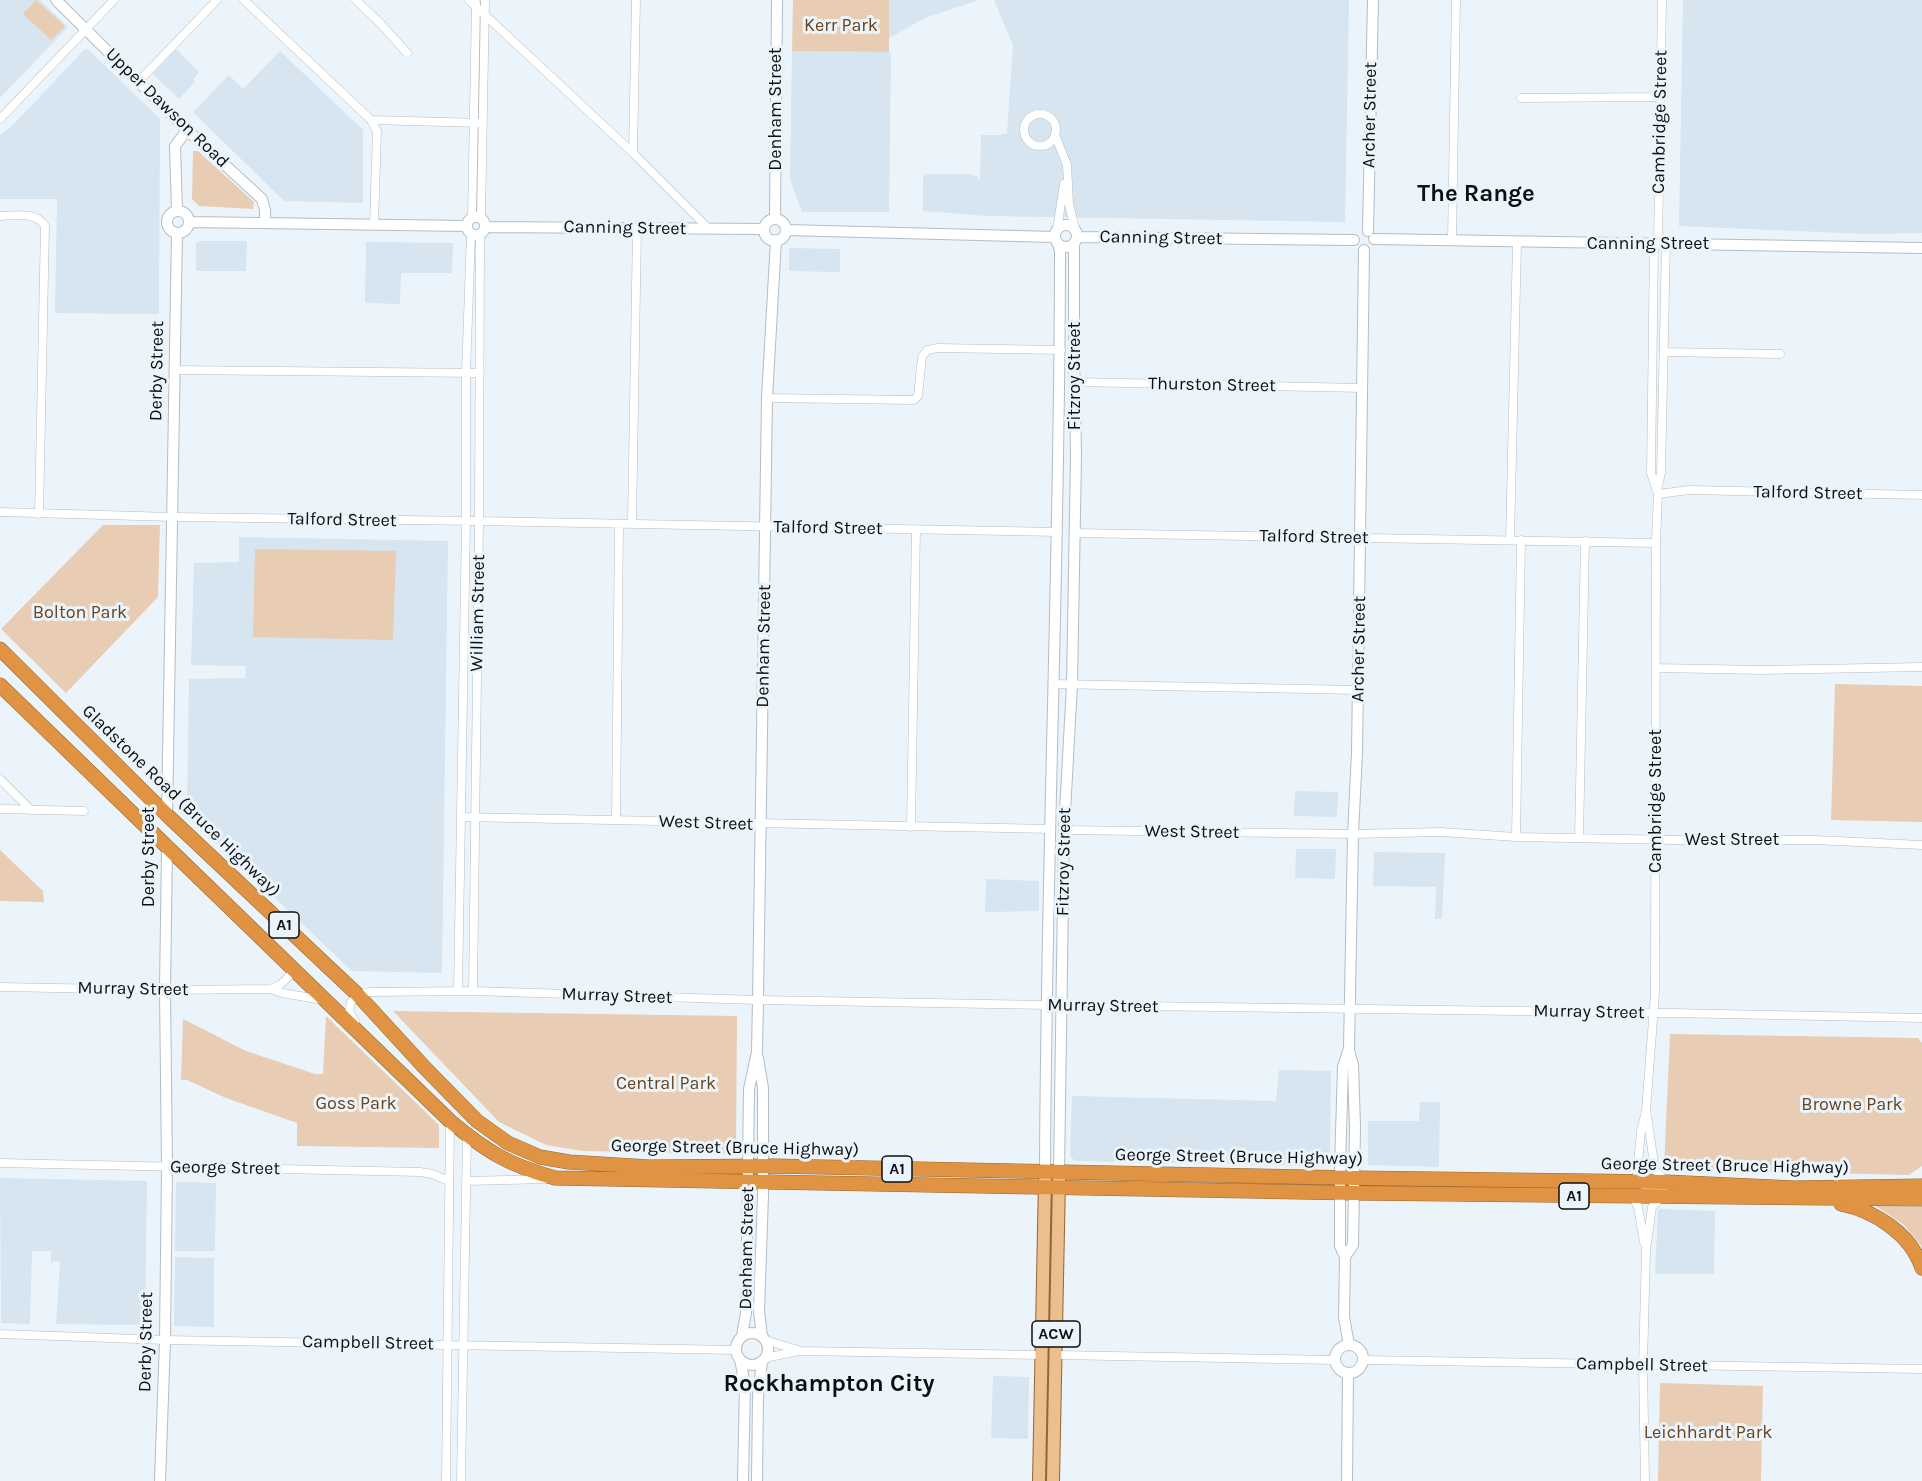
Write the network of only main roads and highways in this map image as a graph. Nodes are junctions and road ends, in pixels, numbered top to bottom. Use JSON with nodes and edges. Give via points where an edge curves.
{"nodes":[{"id":1,"x":0,"y":649,"type":"edge"},
{"id":2,"x":0,"y":685,"type":"edge"},
{"id":3,"x":167,"y":815,"type":"junction"},
{"id":4,"x":167,"y":848,"type":"junction"},
{"id":5,"x":425,"y":1068,"type":"junction"},
{"id":6,"x":467,"y":1135,"type":"junction"},
{"id":7,"x":555,"y":1160,"type":"joint"},
{"id":8,"x":1052,"y":1172,"type":"junction"},
{"id":9,"x":1922,"y":1186,"type":"edge"},
{"id":10,"x":1052,"y":1187,"type":"junction"},
{"id":11,"x":1794,"y":1199,"type":"junction"},
{"id":12,"x":1922,"y":1199,"type":"edge"},
{"id":13,"x":1922,"y":1268,"type":"edge"},
{"id":14,"x":1042,"y":1355,"type":"junction"},
{"id":15,"x":1056,"y":1355,"type":"junction"},
{"id":16,"x":1039,"y":1481,"type":"edge"},
{"id":17,"x":1053,"y":1481,"type":"edge"}],
"edges":[{"from":1,"to":3,"type":"highway","name":"Gladstone Road (Bruce Highway)","number":"A1"},
{"from":2,"to":4,"type":"highway","number":"A1"},
{"from":3,"to":4,"type":"highway","name":"Derby Street"},
{"from":3,"to":5,"type":"highway","name":"Gladstone Road (Bruce Highway)","number":"A1","via":[[358,995]]},
{"from":4,"to":6,"type":"highway","number":"A1"},
{"from":5,"to":6,"type":"highway","via":[[465,1122]]},
{"from":5,"to":7,"type":"highway","name":"Gladstone Road (Bruce Highway)","number":"A1","via":[[493,1134],[523,1151]]},
{"from":6,"to":10,"type":"highway","name":"George Street (Bruce Highway)","number":"A1","via":[[506,1161],[555,1178]]},
{"from":7,"to":8,"type":"highway","name":"George Street (Bruce Highway)","number":"A1","via":[[649,1167]]},
{"from":8,"to":9,"type":"highway","name":"George Street (Bruce Highway)","number":"A1","via":[[1666,1182],[1794,1188]]},
{"from":8,"to":10,"type":"main road","name":"Fitzroy Street"},
{"from":10,"to":11,"type":"highway","name":"George Street (Bruce Highway)","number":"A1"},
{"from":10,"to":14,"type":"main road","name":"Fitzroy Street","number":"ACW"},
{"from":10,"to":15,"type":"main road","name":"Fitzroy Street","number":"ACW"},
{"from":11,"to":12,"type":"highway","name":"George Street (Bruce Highway)","number":"A1"},
{"from":11,"to":13,"type":"highway","number":"A1","via":[[1857,1208],[1885,1223],[1911,1245]]},
{"from":14,"to":15,"type":"main road"},
{"from":14,"to":16,"type":"main road","name":"Fitzroy Street","number":"ACW"},
{"from":15,"to":17,"type":"main road","name":"Fitzroy Street","number":"ACW"}]}
